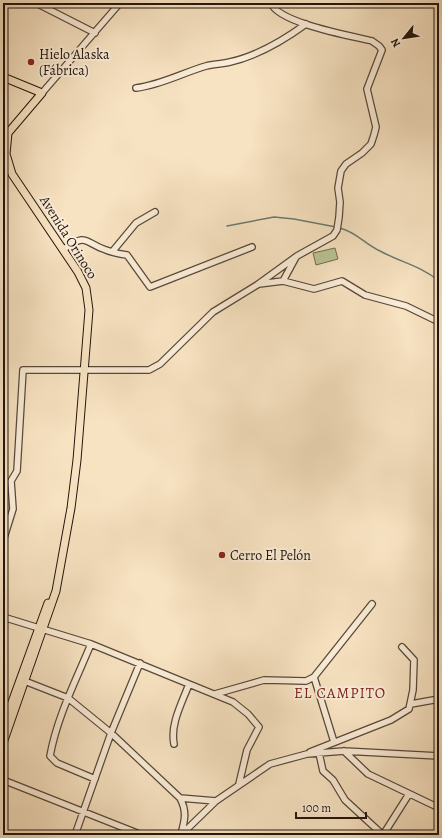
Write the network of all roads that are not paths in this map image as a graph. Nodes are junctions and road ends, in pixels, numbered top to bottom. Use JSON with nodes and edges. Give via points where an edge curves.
{"nodes":[{"id":1,"x":36,"y":3,"type":"edge"},
{"id":2,"x":120,"y":3,"type":"edge"},
{"id":3,"x":272,"y":3,"type":"edge"},
{"id":4,"x":306,"y":24,"type":"junction"},
{"id":5,"x":95,"y":33,"type":"junction"},
{"id":6,"x":3,"y":77,"type":"edge"},
{"id":7,"x":136,"y":88,"type":"dead end"},
{"id":8,"x":42,"y":93,"type":"junction"},
{"id":9,"x":155,"y":212,"type":"dead end"},
{"id":10,"x":252,"y":247,"type":"dead end"},
{"id":11,"x":64,"y":249,"type":"junction"},
{"id":12,"x":112,"y":252,"type":"junction"},
{"id":13,"x":297,"y":256,"type":"junction"},
{"id":14,"x":283,"y":281,"type":"junction"},
{"id":15,"x":256,"y":285,"type":"junction"},
{"id":16,"x":439,"y":322,"type":"edge"},
{"id":17,"x":84,"y":371,"type":"junction"},
{"id":18,"x":3,"y":541,"type":"edge"},
{"id":19,"x":372,"y":604,"type":"dead end"},
{"id":20,"x":3,"y":617,"type":"edge"},
{"id":21,"x":41,"y":630,"type":"junction"},
{"id":22,"x":91,"y":644,"type":"junction"},
{"id":23,"x":402,"y":646,"type":"dead end"},
{"id":24,"x":140,"y":663,"type":"junction"},
{"id":25,"x":314,"y":677,"type":"junction"},
{"id":26,"x":22,"y":680,"type":"junction"},
{"id":27,"x":189,"y":684,"type":"junction"},
{"id":28,"x":215,"y":694,"type":"junction"},
{"id":29,"x":68,"y":698,"type":"junction"},
{"id":30,"x":439,"y":699,"type":"edge"},
{"id":31,"x":411,"y":704,"type":"junction"},
{"id":32,"x":3,"y":727,"type":"edge"},
{"id":33,"x":111,"y":733,"type":"junction"},
{"id":34,"x":334,"y":742,"type":"junction"},
{"id":35,"x":3,"y":743,"type":"edge"},
{"id":36,"x":174,"y":744,"type":"dead end"},
{"id":37,"x":344,"y":751,"type":"junction"},
{"id":38,"x":319,"y":753,"type":"junction"},
{"id":39,"x":307,"y":754,"type":"junction"},
{"id":40,"x":439,"y":756,"type":"edge"},
{"id":41,"x":95,"y":779,"type":"junction"},
{"id":42,"x":3,"y":780,"type":"edge"},
{"id":43,"x":239,"y":784,"type":"junction"},
{"id":44,"x":409,"y":794,"type":"junction"},
{"id":45,"x":180,"y":798,"type":"junction"},
{"id":46,"x":216,"y":801,"type":"junction"},
{"id":47,"x":439,"y":805,"type":"edge"},
{"id":48,"x":84,"y":812,"type":"junction"},
{"id":49,"x":75,"y":835,"type":"edge"},
{"id":50,"x":142,"y":835,"type":"edge"},
{"id":51,"x":181,"y":835,"type":"edge"},
{"id":52,"x":383,"y":835,"type":"edge"}],
"edges":[{"from":1,"to":5,"type":"street"},
{"from":2,"to":5,"type":"street","name":"Avenida Orinoco"},
{"from":3,"to":4,"type":"street","via":[[272,6],[285,17]]},
{"from":4,"to":7,"type":"street","via":[[293,34],[250,56]]},
{"from":4,"to":13,"type":"street","via":[[372,41],[382,50],[367,89],[376,127],[374,135],[371,144],[341,171],[337,230],[333,236]]},
{"from":5,"to":8,"type":"street","name":"Avenida Orinoco"},
{"from":6,"to":8,"type":"main road"},
{"from":8,"to":11,"type":"main road","name":"Avenida Orinoco","via":[[8,133],[6,154],[12,174]]},
{"from":9,"to":12,"type":"street","via":[[136,223]]},
{"from":10,"to":12,"type":"street","via":[[150,287],[131,258]]},
{"from":11,"to":12,"type":"street","via":[[73,242],[87,240]]},
{"from":11,"to":17,"type":"main road","name":"Avenida Orinoco","via":[[78,272],[88,297]]},
{"from":13,"to":14,"type":"street"},
{"from":13,"to":15,"type":"street"},
{"from":14,"to":15,"type":"street"},
{"from":14,"to":16,"type":"street","via":[[314,289],[342,281],[365,296],[406,306]]},
{"from":15,"to":17,"type":"street","via":[[213,312],[160,364],[149,370]]},
{"from":17,"to":18,"type":"street","via":[[23,370],[17,471],[11,481],[13,509]]},
{"from":17,"to":21,"type":"main road","name":"Avenida Orinoco","via":[[77,460],[62,555],[56,591]]},
{"from":19,"to":25,"type":"street"},
{"from":20,"to":21,"type":"street"},
{"from":21,"to":22,"type":"street"},
{"from":21,"to":26,"type":"main road","name":"Avenida Orinoco"},
{"from":22,"to":24,"type":"street"},
{"from":22,"to":29,"type":"street"},
{"from":23,"to":31,"type":"street","via":[[414,660]]},
{"from":24,"to":27,"type":"street"},
{"from":24,"to":33,"type":"street"},
{"from":25,"to":28,"type":"street","via":[[306,681],[264,680]]},
{"from":25,"to":34,"type":"street"},
{"from":26,"to":29,"type":"street"},
{"from":26,"to":32,"type":"main road","name":"Avenida Orinoco"},
{"from":26,"to":35,"type":"main road","name":"Avenida Orinoco"},
{"from":27,"to":28,"type":"street"},
{"from":27,"to":36,"type":"street","via":[[174,726]]},
{"from":28,"to":43,"type":"street","via":[[233,702],[259,727],[247,750]]},
{"from":29,"to":33,"type":"street"},
{"from":29,"to":41,"type":"street","via":[[50,756],[57,763]]},
{"from":30,"to":31,"type":"street"},
{"from":31,"to":34,"type":"street","via":[[409,709],[397,717]]},
{"from":33,"to":41,"type":"street"},
{"from":33,"to":45,"type":"street"},
{"from":34,"to":39,"type":"street"},
{"from":37,"to":38,"type":"street"},
{"from":37,"to":40,"type":"street"},
{"from":37,"to":44,"type":"street","via":[[368,774]]},
{"from":38,"to":39,"type":"street"},
{"from":38,"to":52,"type":"street","via":[[323,770],[333,780],[345,800]]},
{"from":39,"to":43,"type":"street","via":[[270,764]]},
{"from":41,"to":48,"type":"street"},
{"from":42,"to":48,"type":"street"},
{"from":43,"to":46,"type":"street"},
{"from":44,"to":47,"type":"street"},
{"from":44,"to":52,"type":"street"},
{"from":45,"to":46,"type":"street"},
{"from":45,"to":51,"type":"street","via":[[185,820]]},
{"from":46,"to":51,"type":"street"},
{"from":48,"to":49,"type":"street"},
{"from":48,"to":50,"type":"street"}]}
